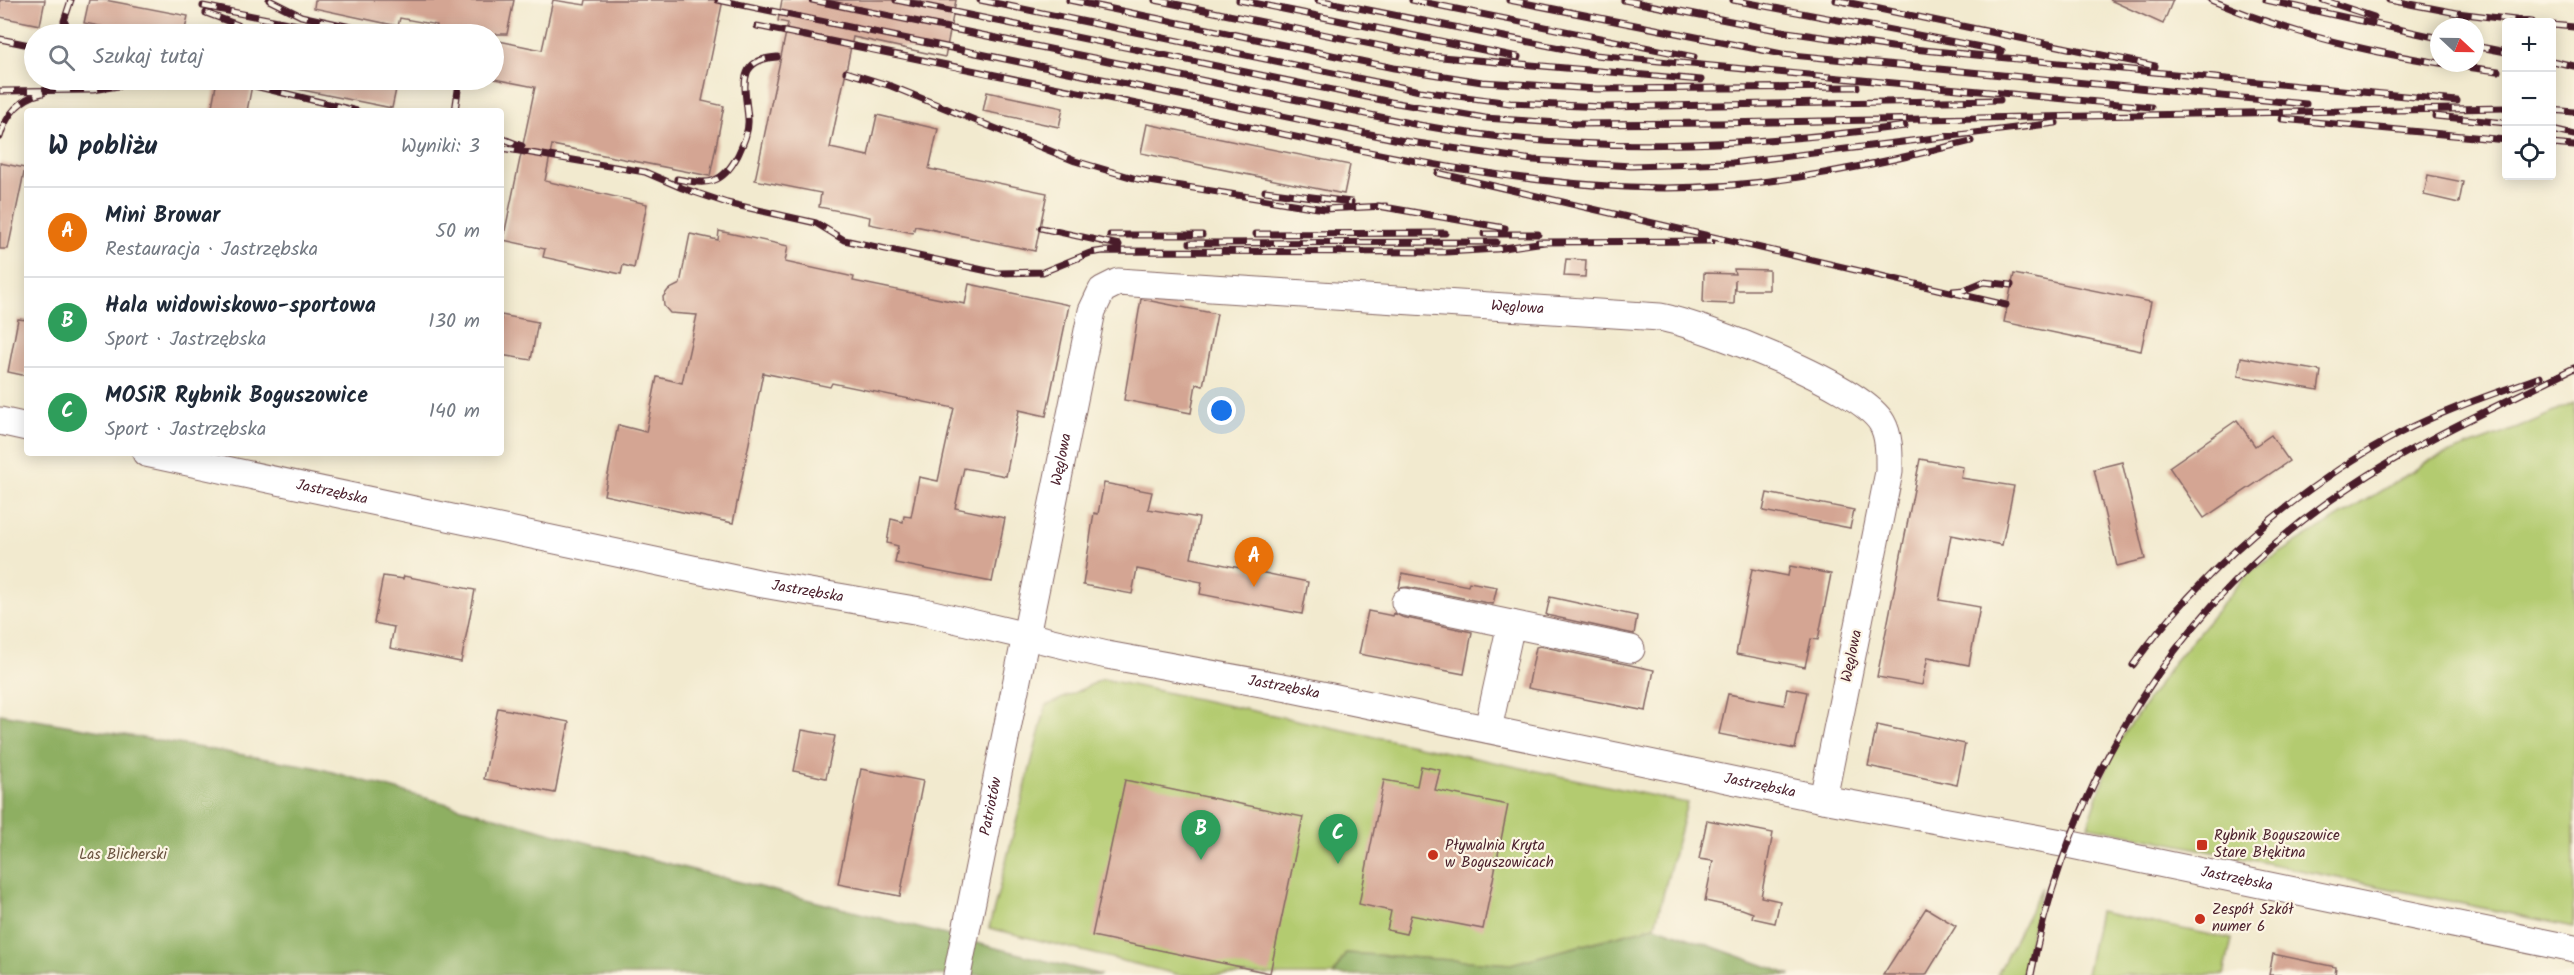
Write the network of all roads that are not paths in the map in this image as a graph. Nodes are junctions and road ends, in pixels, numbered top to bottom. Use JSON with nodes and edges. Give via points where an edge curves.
{"nodes":[{"id":1,"x":0,"y":421,"type":"edge"},
{"id":2,"x":24,"y":426,"type":"edge"},
{"id":3,"x":160,"y":456,"type":"edge"},
{"id":4,"x":1405,"y":602,"type":"dead end"},
{"id":5,"x":1511,"y":624,"type":"junction"},
{"id":6,"x":1025,"y":638,"type":"junction"},
{"id":7,"x":1631,"y":649,"type":"dead end"},
{"id":8,"x":1488,"y":729,"type":"junction"},
{"id":9,"x":1823,"y":799,"type":"junction"},
{"id":10,"x":2574,"y":949,"type":"edge"},
{"id":11,"x":957,"y":975,"type":"edge"}],
"edges":[{"from":1,"to":2,"type":"street"},
{"from":3,"to":6,"type":"street","name":"Jastrzębska","via":[[763,584],[920,611]]},
{"from":4,"to":5,"type":"street"},
{"from":5,"to":7,"type":"street"},
{"from":5,"to":8,"type":"street"},
{"from":6,"to":8,"type":"street","name":"Jastrzębska"},
{"from":6,"to":9,"type":"street","name":"Węglowa","via":[[1092,311],[1109,284],[1132,282],[1660,316],[1723,335],[1843,390],[1877,415],[1887,437],[1889,472]]},
{"from":6,"to":11,"type":"street","name":"Patriotów"},
{"from":8,"to":9,"type":"street","name":"Jastrzębska"},
{"from":9,"to":10,"type":"street","name":"Jastrzębska","via":[[2067,844]]}]}
